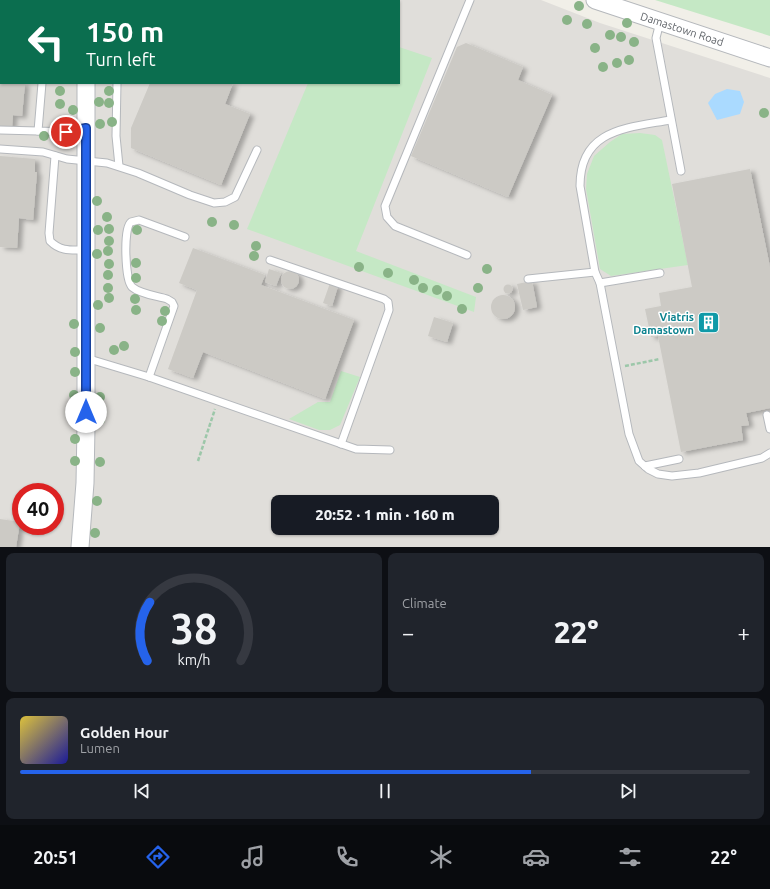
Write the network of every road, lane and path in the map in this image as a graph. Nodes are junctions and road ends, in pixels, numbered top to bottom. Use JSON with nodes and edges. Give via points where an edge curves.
{"nodes":[{"id":1,"x":470,"y":0,"type":"edge"},
{"id":2,"x":595,"y":0,"type":"edge"},
{"id":3,"x":660,"y":22,"type":"junction"},
{"id":4,"x":770,"y":58,"type":"edge"},
{"id":5,"x":42,"y":84,"type":"edge"},
{"id":6,"x":86,"y":84,"type":"edge"},
{"id":7,"x":117,"y":84,"type":"edge"},
{"id":8,"x":670,"y":120,"type":"junction"},
{"id":9,"x":86,"y":128,"type":"junction"},
{"id":10,"x":0,"y":130,"type":"edge"},
{"id":11,"x":38,"y":131,"type":"junction"},
{"id":12,"x":0,"y":149,"type":"edge"},
{"id":13,"x":257,"y":150,"type":"dead end"},
{"id":14,"x":55,"y":156,"type":"junction"},
{"id":15,"x":86,"y":159,"type":"junction"},
{"id":16,"x":119,"y":166,"type":"junction"},
{"id":17,"x":681,"y":171,"type":"dead end"},
{"id":18,"x":185,"y":237,"type":"dead end"},
{"id":19,"x":86,"y":250,"type":"junction"},
{"id":20,"x":467,"y":255,"type":"dead end"},
{"id":21,"x":270,"y":260,"type":"dead end"},
{"id":22,"x":595,"y":272,"type":"junction"},
{"id":23,"x":660,"y":273,"type":"dead end"},
{"id":24,"x":528,"y":279,"type":"dead end"},
{"id":25,"x":600,"y":283,"type":"junction"},
{"id":26,"x":86,"y":358,"type":"junction"},
{"id":27,"x":660,"y":360,"type":"dead end"},
{"id":28,"x":616,"y":368,"type":"junction"},
{"id":29,"x":149,"y":377,"type":"junction"},
{"id":30,"x":217,"y":401,"type":"junction"},
{"id":31,"x":767,"y":415,"type":"dead end"},
{"id":32,"x":770,"y":429,"type":"edge"},
{"id":33,"x":341,"y":444,"type":"junction"},
{"id":34,"x":390,"y":450,"type":"dead end"},
{"id":35,"x":770,"y":453,"type":"edge"},
{"id":36,"x":680,"y":459,"type":"dead end"},
{"id":37,"x":198,"y":461,"type":"dead end"},
{"id":38,"x":645,"y":466,"type":"junction"},
{"id":39,"x":80,"y":547,"type":"edge"}],
"edges":[{"from":1,"to":20,"type":"lane","via":[[385,206],[387,217],[396,226]]},
{"from":2,"to":3,"type":"street","name":"Damastown Road"},
{"from":3,"to":4,"type":"street","name":"Damastown Road"},
{"from":3,"to":8,"type":"lane","via":[[656,38]]},
{"from":5,"to":11,"type":"lane"},
{"from":6,"to":9,"type":"street"},
{"from":7,"to":16,"type":"lane","via":[[116,136]]},
{"from":8,"to":17,"type":"lane"},
{"from":8,"to":22,"type":"lane","via":[[612,132],[597,142],[586,156],[580,186]]},
{"from":9,"to":11,"type":"lane","via":[[66,132]]},
{"from":9,"to":15,"type":"street"},
{"from":10,"to":11,"type":"lane"},
{"from":12,"to":14,"type":"lane","via":[[43,152]]},
{"from":13,"to":16,"type":"lane","via":[[235,197],[225,202],[214,203],[190,195]]},
{"from":14,"to":15,"type":"lane"},
{"from":14,"to":19,"type":"lane","via":[[50,241],[62,250]]},
{"from":15,"to":16,"type":"lane"},
{"from":15,"to":19,"type":"street"},
{"from":18,"to":29,"type":"lane","via":[[139,220],[131,222],[127,228],[129,283],[135,289],[167,299],[174,306]]},
{"from":19,"to":26,"type":"street"},
{"from":21,"to":33,"type":"lane","via":[[388,302],[389,310]]},
{"from":22,"to":24,"type":"lane"},
{"from":22,"to":25,"type":"lane"},
{"from":23,"to":25,"type":"lane"},
{"from":25,"to":28,"type":"lane"},
{"from":26,"to":29,"type":"lane"},
{"from":26,"to":39,"type":"street","via":[[85,483]]},
{"from":27,"to":28,"type":"path"},
{"from":28,"to":38,"type":"lane","via":[[629,434],[639,461]]},
{"from":29,"to":30,"type":"lane"},
{"from":30,"to":33,"type":"lane"},
{"from":30,"to":37,"type":"path"},
{"from":31,"to":32,"type":"lane"},
{"from":33,"to":34,"type":"lane","via":[[356,449]]},
{"from":35,"to":38,"type":"lane","via":[[762,458],[692,474],[658,474]]},
{"from":36,"to":38,"type":"lane"}]}
